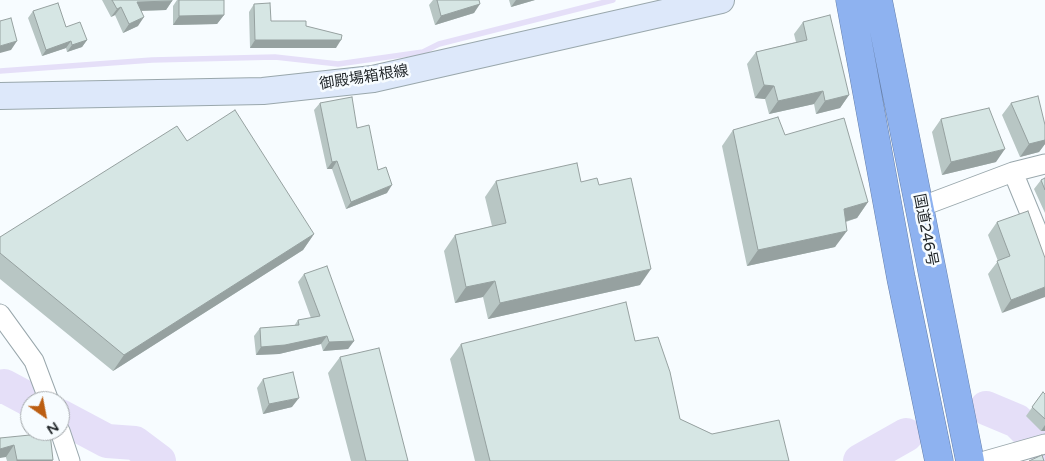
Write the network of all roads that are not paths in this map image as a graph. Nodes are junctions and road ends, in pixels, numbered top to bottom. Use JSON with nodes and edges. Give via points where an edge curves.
{"nodes":[{"id":1,"x":721,"y":0,"type":"edge"},
{"id":2,"x":850,"y":0,"type":"edge"},
{"id":3,"x":878,"y":0,"type":"edge"},
{"id":4,"x":0,"y":96,"type":"edge"},
{"id":5,"x":1045,"y":164,"type":"edge"},
{"id":6,"x":1013,"y":172,"type":"junction"},
{"id":7,"x":920,"y":207,"type":"junction"},
{"id":8,"x":1045,"y":250,"type":"edge"},
{"id":9,"x":0,"y":314,"type":"edge"},
{"id":10,"x":46,"y":391,"type":"edge"},
{"id":11,"x":64,"y":441,"type":"edge"},
{"id":12,"x":1040,"y":446,"type":"edge"},
{"id":13,"x":70,"y":461,"type":"edge"},
{"id":14,"x":939,"y":461,"type":"edge"},
{"id":15,"x":970,"y":461,"type":"edge"},
{"id":16,"x":985,"y":461,"type":"edge"}],
"edges":[{"from":1,"to":4,"type":"main road","name":"御殿場箱根線","via":[[373,79],[263,91]]},
{"from":2,"to":14,"type":"highway","via":[[901,278]]},
{"from":3,"to":7,"type":"highway","name":"国道246号"},
{"from":5,"to":6,"type":"street"},
{"from":6,"to":7,"type":"street"},
{"from":6,"to":8,"type":"street"},
{"from":7,"to":15,"type":"highway","name":"国道246号"},
{"from":9,"to":10,"type":"street","via":[[34,361]]},
{"from":11,"to":13,"type":"street"},
{"from":12,"to":16,"type":"street"}]}
